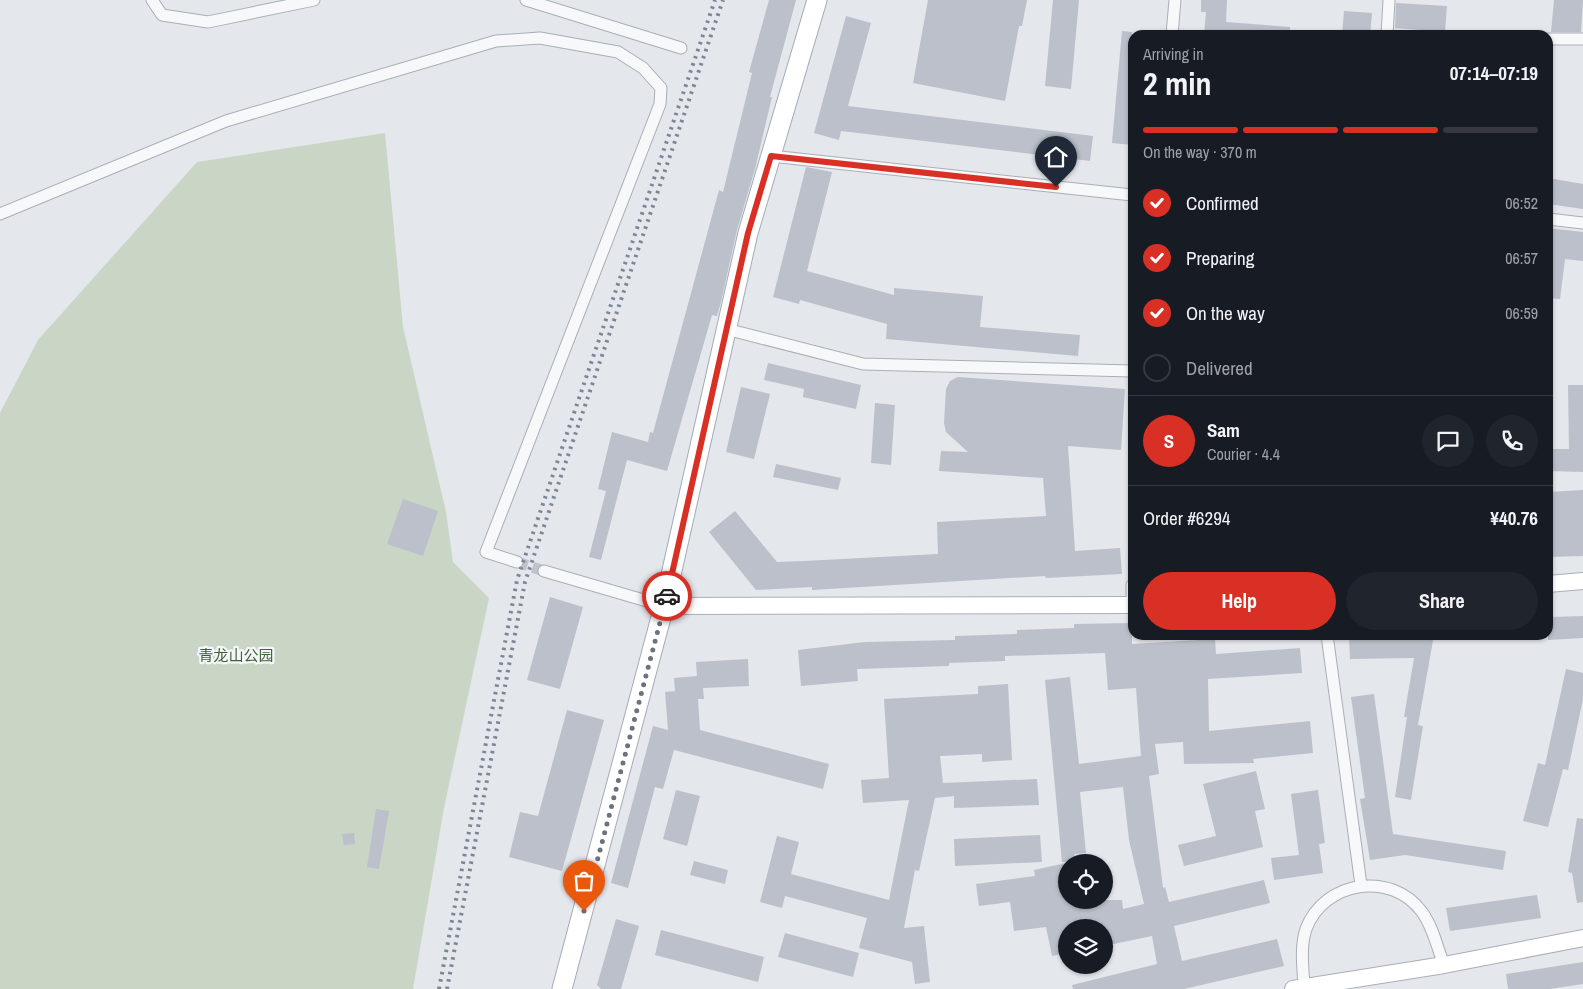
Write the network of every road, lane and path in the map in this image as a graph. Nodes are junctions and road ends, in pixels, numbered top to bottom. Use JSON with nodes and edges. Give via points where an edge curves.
{"nodes":[{"id":1,"x":152,"y":0,"type":"edge"},
{"id":2,"x":314,"y":0,"type":"edge"},
{"id":3,"x":526,"y":0,"type":"edge"},
{"id":4,"x":817,"y":0,"type":"edge"},
{"id":5,"x":1176,"y":0,"type":"edge"},
{"id":6,"x":1389,"y":0,"type":"edge"},
{"id":7,"x":1173,"y":30,"type":"edge"},
{"id":8,"x":1388,"y":30,"type":"edge"},
{"id":9,"x":1553,"y":39,"type":"edge"},
{"id":10,"x":1583,"y":39,"type":"edge"},
{"id":11,"x":681,"y":48,"type":"dead end"},
{"id":12,"x":771,"y":156,"type":"junction"},
{"id":13,"x":1128,"y":195,"type":"edge"},
{"id":14,"x":0,"y":214,"type":"edge"},
{"id":15,"x":1553,"y":219,"type":"edge"},
{"id":16,"x":1583,"y":223,"type":"edge"},
{"id":17,"x":726,"y":329,"type":"junction"},
{"id":18,"x":1128,"y":371,"type":"edge"},
{"id":19,"x":517,"y":562,"type":"tunnel mouth"},
{"id":20,"x":544,"y":571,"type":"tunnel mouth"},
{"id":21,"x":1583,"y":581,"type":"edge"},
{"id":22,"x":1553,"y":584,"type":"edge"},
{"id":23,"x":1128,"y":605,"type":"edge"},
{"id":24,"x":664,"y":606,"type":"junction"},
{"id":25,"x":1328,"y":640,"type":"edge"},
{"id":26,"x":1361,"y":885,"type":"junction"},
{"id":27,"x":1583,"y":938,"type":"edge"},
{"id":28,"x":1444,"y":965,"type":"junction"},
{"id":29,"x":1298,"y":988,"type":"edge"},
{"id":30,"x":562,"y":989,"type":"edge"}],
"edges":[{"from":1,"to":2,"type":"street","via":[[162,15],[208,22]]},
{"from":3,"to":11,"type":"street"},
{"from":4,"to":12,"type":"main road"},
{"from":5,"to":7,"type":"street"},
{"from":6,"to":8,"type":"street"},
{"from":9,"to":10,"type":"street"},
{"from":12,"to":13,"type":"street"},
{"from":12,"to":17,"type":"main road","via":[[748,233]]},
{"from":14,"to":19,"type":"street","via":[[226,122],[496,41],[540,38],[618,52],[643,68],[661,88],[660,104],[486,552]]},
{"from":15,"to":16,"type":"street"},
{"from":17,"to":18,"type":"street","via":[[863,364]]},
{"from":17,"to":24,"type":"main road"},
{"from":20,"to":24,"type":"street"},
{"from":21,"to":22,"type":"street"},
{"from":23,"to":24,"type":"street"},
{"from":24,"to":30,"type":"main road"},
{"from":25,"to":26,"type":"street"},
{"from":26,"to":28,"type":"street","via":[[1394,890],[1414,902],[1427,920]]},
{"from":26,"to":29,"type":"street","via":[[1332,896],[1311,919],[1302,948]]},
{"from":27,"to":28,"type":"street"},
{"from":28,"to":29,"type":"street"}]}
